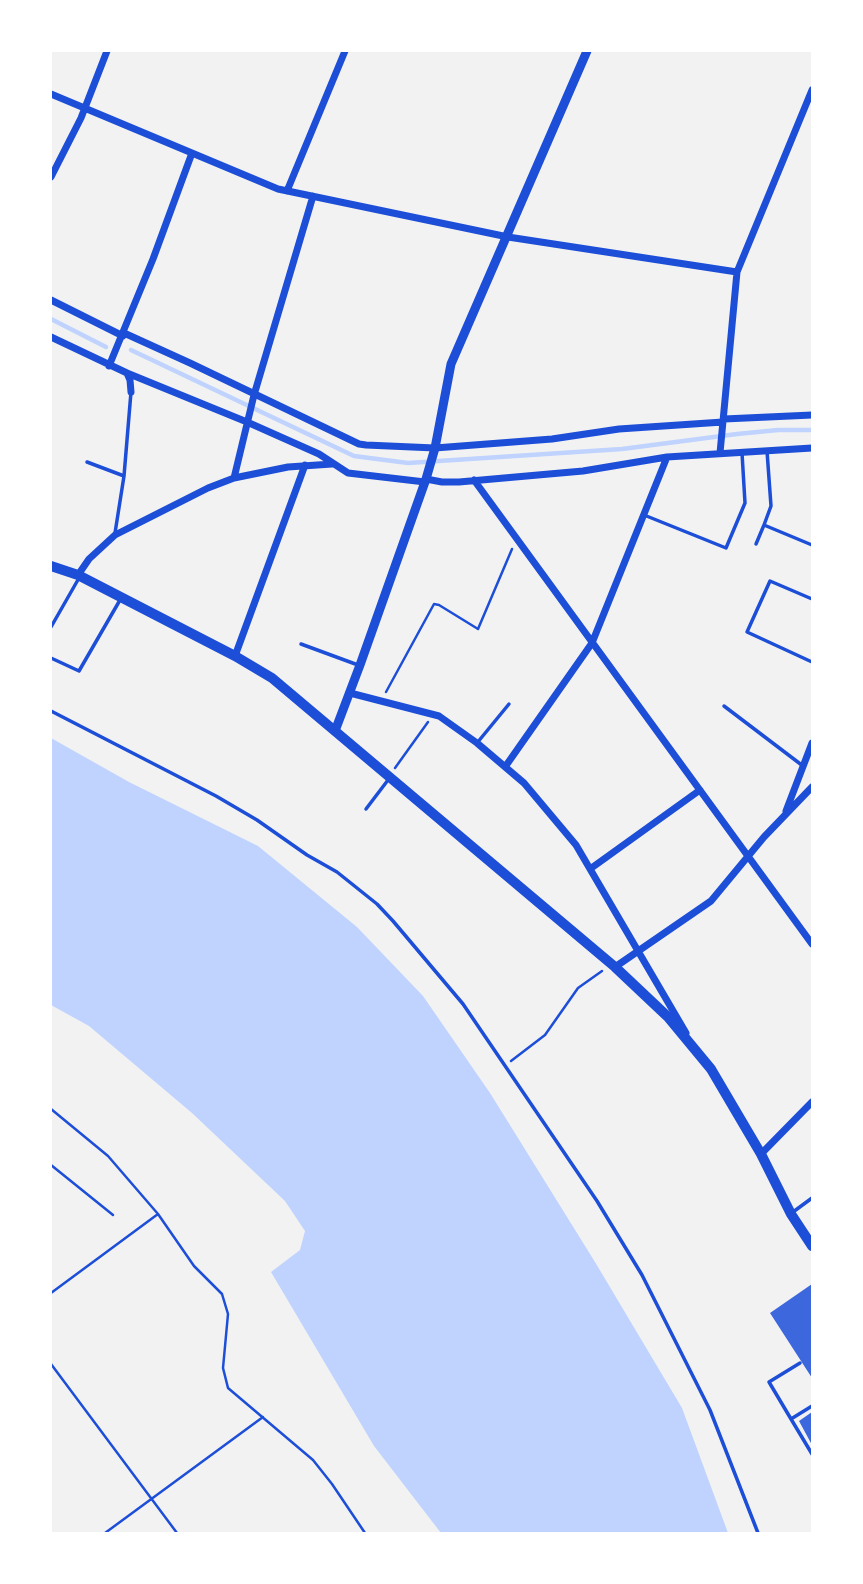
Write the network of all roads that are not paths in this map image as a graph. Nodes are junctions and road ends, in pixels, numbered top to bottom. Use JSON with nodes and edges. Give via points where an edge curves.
{"nodes":[{"id":1,"x":107,"y":51,"type":"edge"},
{"id":2,"x":345,"y":51,"type":"edge"},
{"id":3,"x":587,"y":51,"type":"edge"},
{"id":4,"x":812,"y":90,"type":"edge"},
{"id":5,"x":51,"y":94,"type":"edge"},
{"id":6,"x":84,"y":108,"type":"junction"},
{"id":7,"x":192,"y":153,"type":"junction"},
{"id":8,"x":51,"y":177,"type":"edge"},
{"id":9,"x":287,"y":191,"type":"junction"},
{"id":10,"x":313,"y":197,"type":"junction"},
{"id":11,"x":508,"y":237,"type":"junction"},
{"id":12,"x":737,"y":272,"type":"junction"},
{"id":13,"x":51,"y":300,"type":"edge"},
{"id":14,"x":123,"y":335,"type":"junction"},
{"id":15,"x":51,"y":337,"type":"edge"},
{"id":16,"x":109,"y":366,"type":"junction"},
{"id":17,"x":127,"y":373,"type":"junction"},
{"id":18,"x":131,"y":392,"type":"joint"},
{"id":19,"x":254,"y":395,"type":"junction"},
{"id":20,"x":812,"y":415,"type":"edge"},
{"id":21,"x":247,"y":422,"type":"junction"},
{"id":22,"x":723,"y":422,"type":"junction"},
{"id":23,"x":435,"y":448,"type":"junction"},
{"id":24,"x":812,"y":448,"type":"edge"},
{"id":25,"x":767,"y":449,"type":"junction"},
{"id":26,"x":742,"y":452,"type":"junction"},
{"id":27,"x":720,"y":453,"type":"junction"},
{"id":28,"x":667,"y":457,"type":"junction"},
{"id":29,"x":88,"y":462,"type":"dead end"},
{"id":30,"x":332,"y":464,"type":"junction"},
{"id":31,"x":305,"y":465,"type":"junction"},
{"id":32,"x":124,"y":476,"type":"junction"},
{"id":33,"x":234,"y":478,"type":"junction"},
{"id":34,"x":474,"y":480,"type":"junction"},
{"id":35,"x":425,"y":481,"type":"junction"},
{"id":36,"x":644,"y":515,"type":"junction"},
{"id":37,"x":764,"y":525,"type":"junction"},
{"id":38,"x":115,"y":535,"type":"junction"},
{"id":39,"x":756,"y":544,"type":"dead end"},
{"id":40,"x":812,"y":545,"type":"edge"},
{"id":41,"x":51,"y":566,"type":"edge"},
{"id":42,"x":79,"y":576,"type":"junction"},
{"id":43,"x":121,"y":599,"type":"junction"},
{"id":44,"x":812,"y":599,"type":"edge"},
{"id":45,"x":51,"y":627,"type":"edge"},
{"id":46,"x":592,"y":643,"type":"junction"},
{"id":47,"x":301,"y":644,"type":"dead end"},
{"id":48,"x":236,"y":656,"type":"junction"},
{"id":49,"x":51,"y":658,"type":"edge"},
{"id":50,"x":812,"y":662,"type":"edge"},
{"id":51,"x":360,"y":665,"type":"junction"},
{"id":52,"x":350,"y":693,"type":"junction"},
{"id":53,"x":509,"y":704,"type":"dead end"},
{"id":54,"x":724,"y":706,"type":"dead end"},
{"id":55,"x":51,"y":711,"type":"edge"},
{"id":56,"x":335,"y":731,"type":"junction"},
{"id":57,"x":477,"y":743,"type":"junction"},
{"id":58,"x":812,"y":743,"type":"edge"},
{"id":59,"x":803,"y":766,"type":"junction"},
{"id":60,"x":505,"y":767,"type":"junction"},
{"id":61,"x":389,"y":777,"type":"junction"},
{"id":62,"x":812,"y":787,"type":"edge"},
{"id":63,"x":700,"y":790,"type":"junction"},
{"id":64,"x":366,"y":809,"type":"dead end"},
{"id":65,"x":784,"y":815,"type":"junction"},
{"id":66,"x":748,"y":856,"type":"junction"},
{"id":67,"x":590,"y":869,"type":"junction"},
{"id":68,"x":812,"y":944,"type":"edge"},
{"id":69,"x":639,"y":950,"type":"junction"},
{"id":70,"x":614,"y":966,"type":"junction"},
{"id":71,"x":691,"y":1042,"type":"junction"},
{"id":72,"x":812,"y":1102,"type":"edge"},
{"id":73,"x":761,"y":1154,"type":"junction"},
{"id":74,"x":812,"y":1198,"type":"edge"},
{"id":75,"x":791,"y":1214,"type":"junction"},
{"id":76,"x":812,"y":1246,"type":"edge"},
{"id":77,"x":800,"y":1363,"type":"dead end"},
{"id":78,"x":812,"y":1406,"type":"edge"},
{"id":79,"x":791,"y":1419,"type":"junction"},
{"id":80,"x":812,"y":1454,"type":"edge"},
{"id":81,"x":758,"y":1533,"type":"edge"}],
"edges":[{"from":1,"to":6,"type":"street"},
{"from":2,"to":9,"type":"street"},
{"from":3,"to":11,"type":"street"},
{"from":4,"to":12,"type":"street"},
{"from":5,"to":6,"type":"street"},
{"from":6,"to":7,"type":"street"},
{"from":6,"to":8,"type":"street"},
{"from":7,"to":9,"type":"street"},
{"from":7,"to":14,"type":"street"},
{"from":9,"to":10,"type":"street"},
{"from":10,"to":11,"type":"street"},
{"from":10,"to":19,"type":"street"},
{"from":11,"to":12,"type":"street"},
{"from":11,"to":23,"type":"street","via":[[451,364]]},
{"from":12,"to":22,"type":"street"},
{"from":13,"to":14,"type":"street"},
{"from":14,"to":16,"type":"street"},
{"from":14,"to":19,"type":"street"},
{"from":15,"to":16,"type":"street"},
{"from":16,"to":17,"type":"street"},
{"from":17,"to":18,"type":"street"},
{"from":17,"to":21,"type":"street"},
{"from":18,"to":32,"type":"lane"},
{"from":19,"to":21,"type":"street"},
{"from":19,"to":23,"type":"street","via":[[359,444]]},
{"from":20,"to":22,"type":"street"},
{"from":21,"to":30,"type":"street"},
{"from":21,"to":33,"type":"street"},
{"from":22,"to":23,"type":"street"},
{"from":22,"to":27,"type":"street"},
{"from":23,"to":35,"type":"street"},
{"from":24,"to":25,"type":"street"},
{"from":25,"to":26,"type":"street"},
{"from":25,"to":37,"type":"lane","via":[[771,506]]},
{"from":26,"to":27,"type":"street"},
{"from":26,"to":36,"type":"lane","via":[[745,503],[726,548]]},
{"from":27,"to":28,"type":"street"},
{"from":28,"to":34,"type":"street","via":[[583,471]]},
{"from":28,"to":36,"type":"street"},
{"from":29,"to":32,"type":"lane"},
{"from":30,"to":31,"type":"street"},
{"from":30,"to":35,"type":"street","via":[[360,476]]},
{"from":31,"to":33,"type":"street"},
{"from":31,"to":48,"type":"street"},
{"from":32,"to":38,"type":"lane"},
{"from":33,"to":38,"type":"street"},
{"from":34,"to":35,"type":"street"},
{"from":34,"to":46,"type":"street"},
{"from":35,"to":51,"type":"street"},
{"from":36,"to":46,"type":"street"},
{"from":37,"to":39,"type":"lane"},
{"from":37,"to":40,"type":"lane"},
{"from":38,"to":42,"type":"street","via":[[89,559]]},
{"from":41,"to":42,"type":"main road"},
{"from":42,"to":43,"type":"main road"},
{"from":42,"to":45,"type":"lane"},
{"from":43,"to":48,"type":"main road"},
{"from":43,"to":49,"type":"lane","via":[[79,671]]},
{"from":44,"to":50,"type":"lane","via":[[770,580],[747,632]]},
{"from":46,"to":60,"type":"street"},
{"from":46,"to":63,"type":"street"},
{"from":47,"to":51,"type":"lane"},
{"from":48,"to":56,"type":"main road","via":[[272,678]]},
{"from":51,"to":52,"type":"street"},
{"from":52,"to":56,"type":"street"},
{"from":52,"to":57,"type":"street","via":[[434,714]]},
{"from":53,"to":57,"type":"lane"},
{"from":54,"to":59,"type":"lane"},
{"from":55,"to":81,"type":"lane","via":[[216,796],[337,872],[393,921],[463,1004],[642,1275],[710,1410]]},
{"from":56,"to":61,"type":"main road"},
{"from":57,"to":60,"type":"street"},
{"from":58,"to":59,"type":"street"},
{"from":59,"to":65,"type":"street"},
{"from":60,"to":67,"type":"street","via":[[576,845]]},
{"from":61,"to":64,"type":"lane"},
{"from":61,"to":70,"type":"main road"},
{"from":62,"to":65,"type":"street"},
{"from":63,"to":66,"type":"street"},
{"from":63,"to":67,"type":"street"},
{"from":65,"to":66,"type":"street"},
{"from":66,"to":68,"type":"street"},
{"from":66,"to":69,"type":"street","via":[[711,901]]},
{"from":67,"to":69,"type":"street"},
{"from":69,"to":70,"type":"street"},
{"from":69,"to":71,"type":"street"},
{"from":70,"to":71,"type":"main road"},
{"from":71,"to":73,"type":"main road"},
{"from":72,"to":73,"type":"street"},
{"from":73,"to":75,"type":"main road"},
{"from":74,"to":75,"type":"lane"},
{"from":75,"to":76,"type":"main road"},
{"from":77,"to":79,"type":"lane","via":[[769,1382]]},
{"from":78,"to":79,"type":"lane"},
{"from":79,"to":80,"type":"lane"}]}
